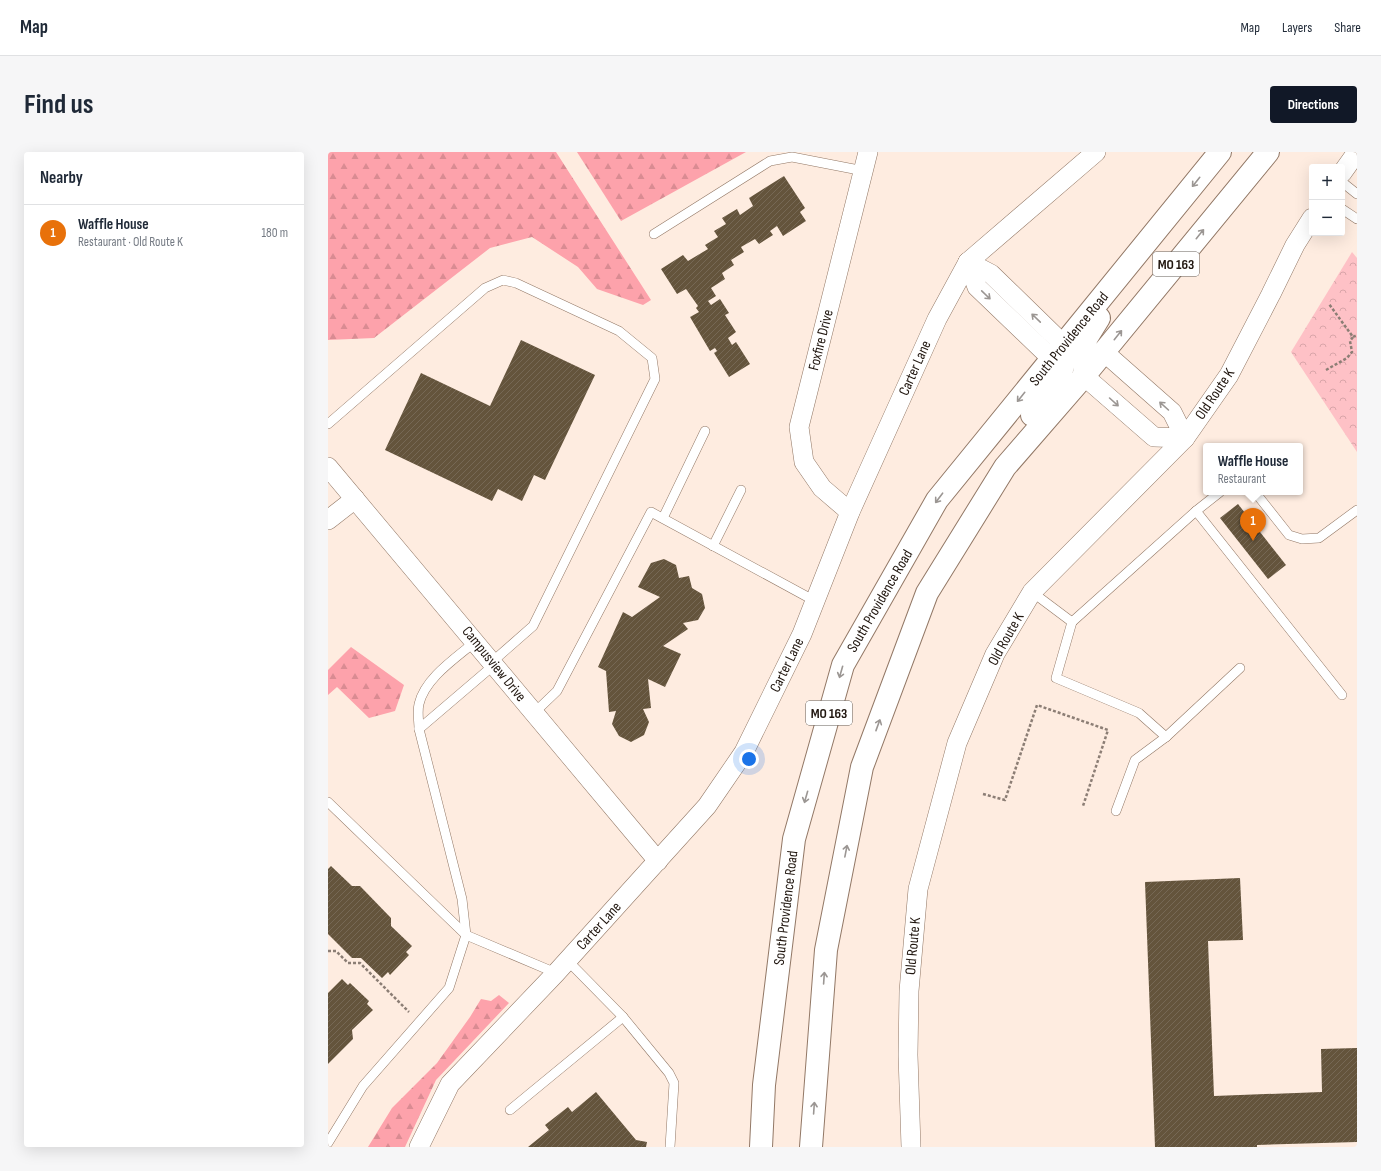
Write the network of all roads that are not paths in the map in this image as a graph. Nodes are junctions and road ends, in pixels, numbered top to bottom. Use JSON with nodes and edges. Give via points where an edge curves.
{"nodes":[{"id":1,"x":868,"y":152,"type":"edge"},
{"id":2,"x":1096,"y":152,"type":"edge"},
{"id":3,"x":1220,"y":152,"type":"edge"},
{"id":4,"x":1268,"y":152,"type":"edge"},
{"id":5,"x":1357,"y":152,"type":"edge"},
{"id":6,"x":1345,"y":169,"type":"edge"},
{"id":7,"x":864,"y":171,"type":"junction"},
{"id":8,"x":1345,"y":184,"type":"edge"},
{"id":9,"x":1357,"y":194,"type":"edge"},
{"id":10,"x":1345,"y":210,"type":"edge"},
{"id":11,"x":1357,"y":219,"type":"edge"},
{"id":12,"x":1309,"y":223,"type":"edge"},
{"id":13,"x":654,"y":234,"type":"dead end"},
{"id":14,"x":1145,"y":245,"type":"junction"},
{"id":15,"x":968,"y":262,"type":"junction"},
{"id":16,"x":1058,"y":352,"type":"junction"},
{"id":17,"x":1104,"y":352,"type":"junction"},
{"id":18,"x":1084,"y":376,"type":"junction"},
{"id":19,"x":328,"y":424,"type":"edge"},
{"id":20,"x":705,"y":431,"type":"dead end"},
{"id":21,"x":1185,"y":438,"type":"junction"},
{"id":22,"x":1005,"y":467,"type":"junction"},
{"id":23,"x":330,"y":475,"type":"edge"},
{"id":24,"x":741,"y":490,"type":"dead end"},
{"id":25,"x":1216,"y":495,"type":"edge"},
{"id":26,"x":1257,"y":495,"type":"edge"},
{"id":27,"x":354,"y":499,"type":"junction"},
{"id":28,"x":1357,"y":510,"type":"edge"},
{"id":29,"x":1196,"y":511,"type":"junction"},
{"id":30,"x":850,"y":512,"type":"junction"},
{"id":31,"x":663,"y":518,"type":"junction"},
{"id":32,"x":328,"y":520,"type":"edge"},
{"id":33,"x":712,"y":546,"type":"junction"},
{"id":34,"x":1032,"y":592,"type":"junction"},
{"id":35,"x":815,"y":601,"type":"junction"},
{"id":36,"x":1072,"y":622,"type":"junction"},
{"id":37,"x":476,"y":641,"type":"junction"},
{"id":38,"x":493,"y":663,"type":"junction"},
{"id":39,"x":1240,"y":668,"type":"dead end"},
{"id":40,"x":1342,"y":695,"type":"dead end"},
{"id":41,"x":534,"y":713,"type":"junction"},
{"id":42,"x":419,"y":729,"type":"junction"},
{"id":43,"x":1166,"y":737,"type":"junction"},
{"id":44,"x":328,"y":802,"type":"edge"},
{"id":45,"x":1116,"y":811,"type":"dead end"},
{"id":46,"x":658,"y":861,"type":"junction"},
{"id":47,"x":466,"y":935,"type":"junction"},
{"id":48,"x":562,"y":966,"type":"junction"},
{"id":49,"x":623,"y":1017,"type":"junction"},
{"id":50,"x":510,"y":1110,"type":"dead end"},
{"id":51,"x":328,"y":1143,"type":"edge"},
{"id":52,"x":419,"y":1147,"type":"edge"},
{"id":53,"x":670,"y":1147,"type":"edge"},
{"id":54,"x":761,"y":1147,"type":"edge"},
{"id":55,"x":811,"y":1147,"type":"edge"},
{"id":56,"x":911,"y":1147,"type":"edge"}],
"edges":[{"from":1,"to":7,"type":"street","name":"Foxfire Drive"},
{"from":2,"to":15,"type":"street","name":"Carter Lane"},
{"from":3,"to":14,"type":"main road","name":"South Providence Road","number":"MO 163","one_way":true},
{"from":17,"to":4,"type":"main road","number":"MO 163","one_way":true},
{"from":5,"to":6,"type":"street"},
{"from":7,"to":13,"type":"lane","via":[[792,157],[770,161]]},
{"from":7,"to":30,"type":"street","name":"Foxfire Drive","via":[[799,427],[804,462],[822,488]]},
{"from":8,"to":9,"type":"lane"},
{"from":10,"to":11,"type":"lane"},
{"from":12,"to":21,"type":"street","name":"Old Route K","via":[[1295,244],[1230,376]]},
{"from":14,"to":16,"type":"main road","name":"South Providence Road","number":"MO 163"},
{"from":14,"to":18,"type":"main road","via":[[1146,259],[1094,324],[1086,339]]},
{"from":15,"to":16,"type":"street","via":[[991,274]]},
{"from":15,"to":30,"type":"street","name":"Carter Lane","via":[[937,319]]},
{"from":16,"to":22,"type":"main road","via":[[1066,356],[1058,380],[1006,450]]},
{"from":16,"to":54,"type":"main road","name":"South Providence Road","number":"MO 163","one_way":true,"via":[[937,500],[843,665],[794,839],[764,1085]]},
{"from":17,"to":18,"type":"main road","number":"MO 163"},
{"from":21,"to":17,"type":"street","one_way":true,"via":[[1172,412]]},
{"from":18,"to":21,"type":"street","one_way":true,"via":[[1154,437]]},
{"from":18,"to":22,"type":"main road","number":"MO 163"},
{"from":19,"to":38,"type":"lane","via":[[485,288],[502,280],[516,283],[619,331],[652,358],[655,379],[533,626]]},
{"from":20,"to":31,"type":"lane"},
{"from":21,"to":34,"type":"street","name":"Old Route K"},
{"from":55,"to":22,"type":"main road","number":"MO 163","one_way":true,"via":[[826,950],[862,767],[927,593]]},
{"from":23,"to":27,"type":"street","name":"Campusview Drive"},
{"from":24,"to":33,"type":"lane"},
{"from":25,"to":29,"type":"lane"},
{"from":26,"to":28,"type":"lane","via":[[1289,536],[1302,539],[1319,538]]},
{"from":27,"to":32,"type":"street"},
{"from":27,"to":37,"type":"street","name":"Campusview Drive"},
{"from":29,"to":36,"type":"lane"},
{"from":29,"to":40,"type":"lane"},
{"from":30,"to":35,"type":"street","name":"Carter Lane"},
{"from":31,"to":33,"type":"lane"},
{"from":31,"to":41,"type":"lane","via":[[651,512],[557,691]]},
{"from":33,"to":35,"type":"lane"},
{"from":34,"to":36,"type":"lane"},
{"from":34,"to":56,"type":"street","name":"Old Route K","via":[[995,654],[957,743],[918,889],[909,1007]]},
{"from":35,"to":46,"type":"street","name":"Carter Lane","via":[[802,634],[744,752],[707,806]]},
{"from":36,"to":43,"type":"lane","via":[[1056,678],[1139,713]]},
{"from":37,"to":38,"type":"street","name":"Campusview Drive"},
{"from":37,"to":42,"type":"lane","via":[[424,689],[418,705]]},
{"from":38,"to":41,"type":"street","name":"Campusview Drive"},
{"from":38,"to":42,"type":"lane"},
{"from":39,"to":43,"type":"lane"},
{"from":41,"to":46,"type":"street","name":"Campusview Drive"},
{"from":42,"to":47,"type":"lane","via":[[462,899]]},
{"from":43,"to":45,"type":"lane","via":[[1135,760]]},
{"from":44,"to":47,"type":"lane"},
{"from":46,"to":48,"type":"street","name":"Carter Lane"},
{"from":47,"to":48,"type":"lane"},
{"from":47,"to":51,"type":"lane","via":[[449,988],[364,1086]]},
{"from":48,"to":49,"type":"lane"},
{"from":48,"to":52,"type":"street","name":"Carter Lane","via":[[450,1084]]},
{"from":49,"to":50,"type":"lane"},
{"from":49,"to":53,"type":"lane","via":[[669,1073],[674,1083]]}]}
